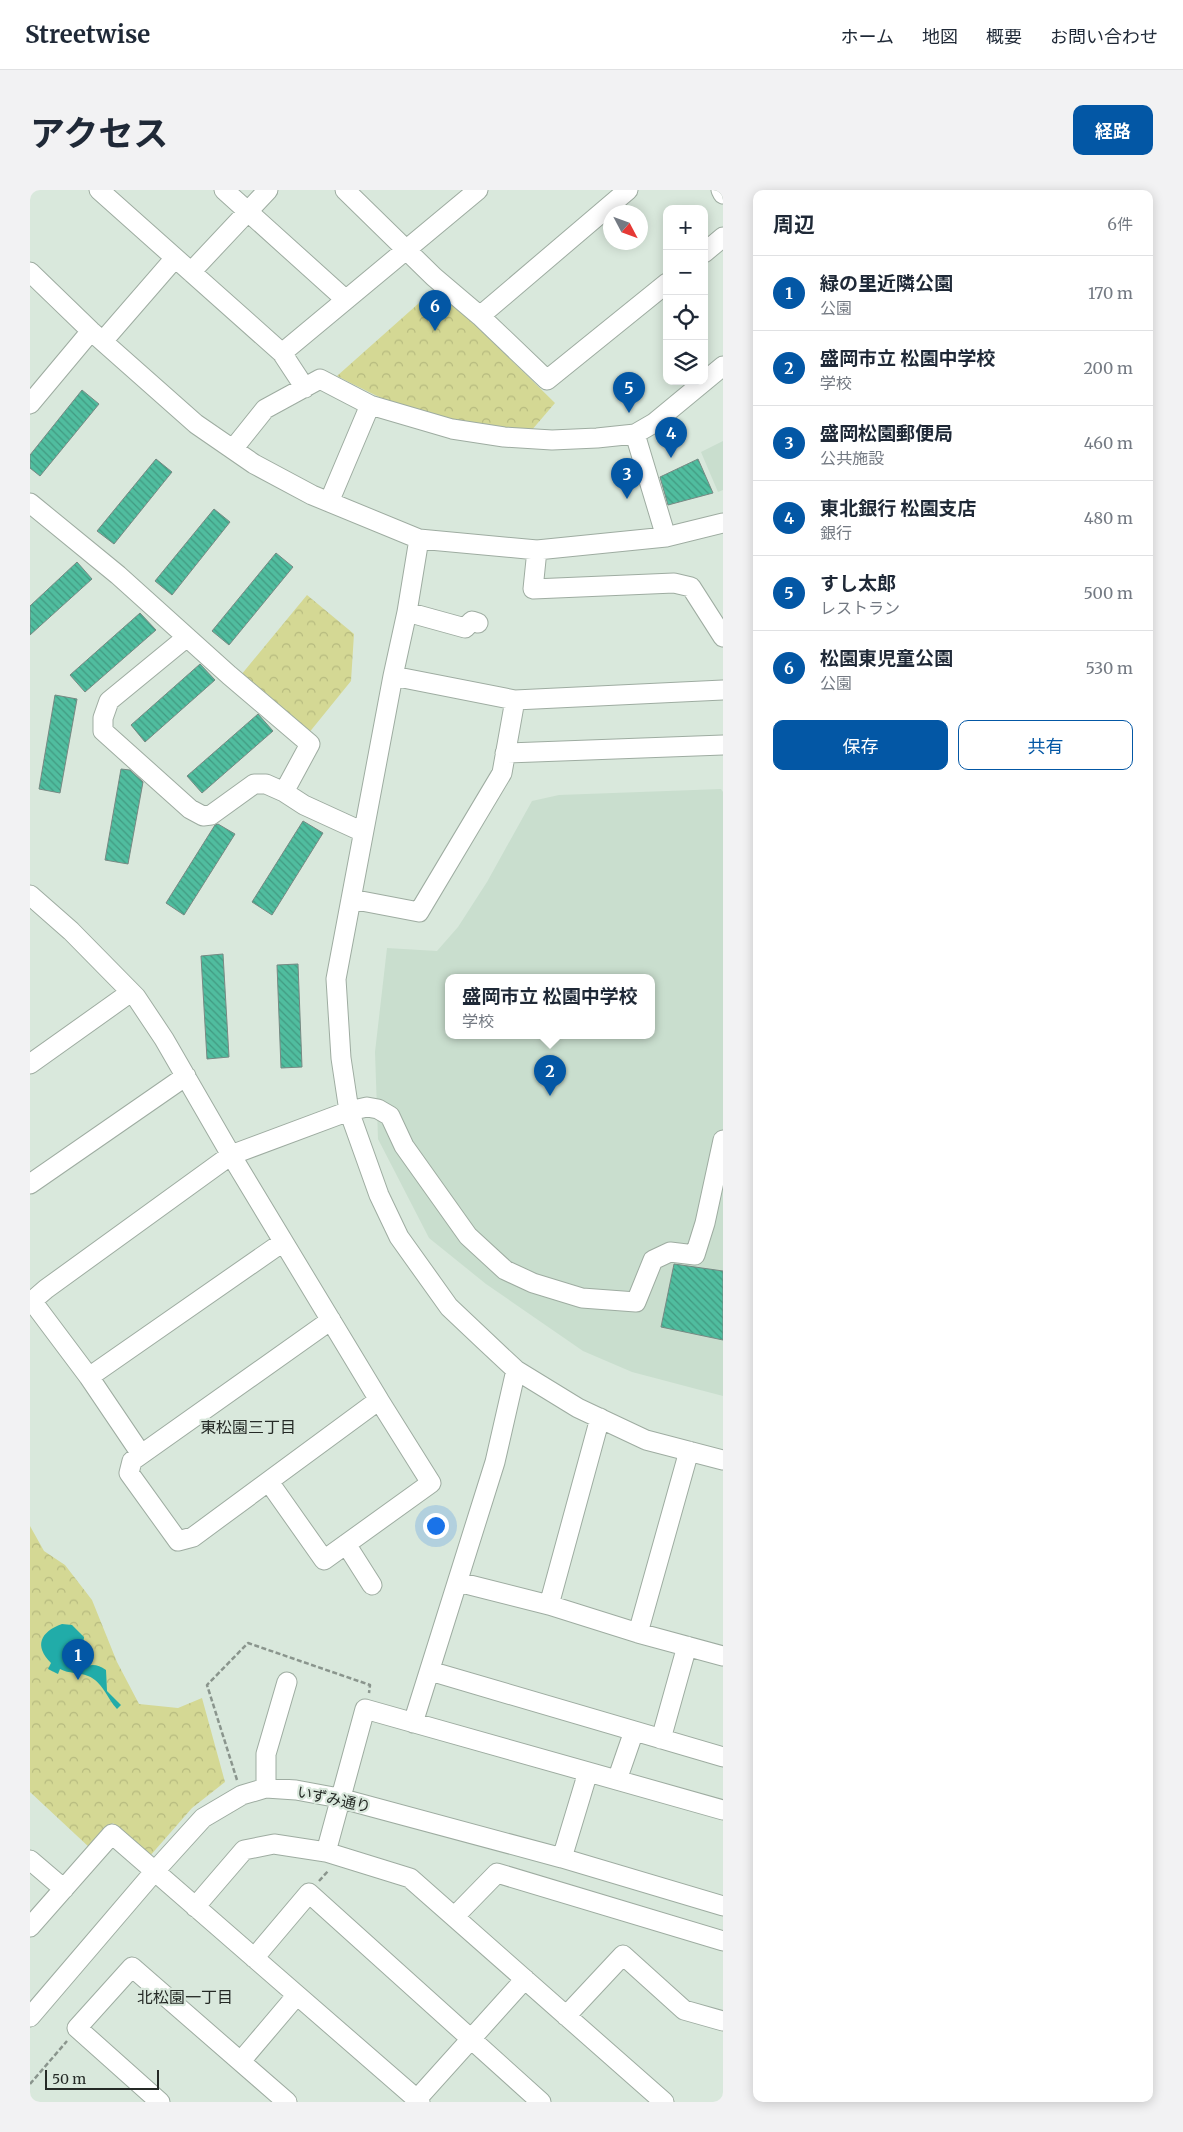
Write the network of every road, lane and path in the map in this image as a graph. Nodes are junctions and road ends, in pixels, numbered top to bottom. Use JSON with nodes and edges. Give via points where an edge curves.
{"nodes":[{"id":1,"x":99,"y":190,"type":"edge"},
{"id":2,"x":224,"y":190,"type":"edge"},
{"id":3,"x":268,"y":190,"type":"edge"},
{"id":4,"x":345,"y":190,"type":"edge"},
{"id":5,"x":478,"y":190,"type":"edge"},
{"id":6,"x":628,"y":190,"type":"edge"},
{"id":7,"x":721,"y":190,"type":"edge"},
{"id":8,"x":723,"y":194,"type":"edge"},
{"id":9,"x":248,"y":211,"type":"junction"},
{"id":10,"x":723,"y":238,"type":"edge"},
{"id":11,"x":406,"y":250,"type":"junction"},
{"id":12,"x":708,"y":250,"type":"edge"},
{"id":13,"x":175,"y":258,"type":"junction"},
{"id":14,"x":30,"y":272,"type":"edge"},
{"id":15,"x":191,"y":272,"type":"junction"},
{"id":16,"x":663,"y":286,"type":"edge"},
{"id":17,"x":346,"y":300,"type":"junction"},
{"id":18,"x":480,"y":316,"type":"junction"},
{"id":19,"x":97,"y":336,"type":"junction"},
{"id":20,"x":282,"y":353,"type":"junction"},
{"id":21,"x":723,"y":366,"type":"edge"},
{"id":22,"x":305,"y":388,"type":"junction"},
{"id":23,"x":30,"y":404,"type":"edge"},
{"id":24,"x":370,"y":405,"type":"junction"},
{"id":25,"x":635,"y":434,"type":"junction"},
{"id":26,"x":233,"y":449,"type":"junction"},
{"id":27,"x":329,"y":502,"type":"junction"},
{"id":28,"x":30,"y":503,"type":"edge"},
{"id":29,"x":723,"y":524,"type":"edge"},
{"id":30,"x":666,"y":537,"type":"junction"},
{"id":31,"x":419,"y":539,"type":"junction"},
{"id":32,"x":536,"y":550,"type":"junction"},
{"id":33,"x":407,"y":612,"type":"junction"},
{"id":34,"x":478,"y":623,"type":"dead end"},
{"id":35,"x":187,"y":637,"type":"junction"},
{"id":36,"x":723,"y":637,"type":"edge"},
{"id":37,"x":393,"y":676,"type":"junction"},
{"id":38,"x":723,"y":690,"type":"edge"},
{"id":39,"x":515,"y":700,"type":"junction"},
{"id":40,"x":723,"y":745,"type":"edge"},
{"id":41,"x":505,"y":753,"type":"junction"},
{"id":42,"x":284,"y":792,"type":"junction"},
{"id":43,"x":363,"y":832,"type":"junction"},
{"id":44,"x":30,"y":895,"type":"edge"},
{"id":45,"x":351,"y":899,"type":"junction"},
{"id":46,"x":131,"y":992,"type":"junction"},
{"id":47,"x":30,"y":1064,"type":"edge"},
{"id":48,"x":186,"y":1076,"type":"junction"},
{"id":49,"x":348,"y":1111,"type":"junction"},
{"id":50,"x":723,"y":1140,"type":"edge"},
{"id":51,"x":231,"y":1155,"type":"junction"},
{"id":52,"x":30,"y":1184,"type":"edge"},
{"id":53,"x":283,"y":1242,"type":"junction"},
{"id":54,"x":31,"y":1299,"type":"edge"},
{"id":55,"x":331,"y":1320,"type":"junction"},
{"id":56,"x":516,"y":1370,"type":"junction"},
{"id":57,"x":89,"y":1377,"type":"junction"},
{"id":58,"x":379,"y":1400,"type":"junction"},
{"id":59,"x":600,"y":1418,"type":"junction"},
{"id":60,"x":689,"y":1451,"type":"junction"},
{"id":61,"x":142,"y":1454,"type":"junction"},
{"id":62,"x":723,"y":1460,"type":"edge"},
{"id":63,"x":269,"y":1482,"type":"junction"},
{"id":64,"x":346,"y":1544,"type":"junction"},
{"id":65,"x":458,"y":1582,"type":"junction"},
{"id":66,"x":372,"y":1585,"type":"dead end"},
{"id":67,"x":549,"y":1605,"type":"junction"},
{"id":68,"x":638,"y":1633,"type":"junction"},
{"id":69,"x":687,"y":1646,"type":"junction"},
{"id":70,"x":723,"y":1656,"type":"edge"},
{"id":71,"x":430,"y":1671,"type":"junction"},
{"id":72,"x":287,"y":1682,"type":"dead end"},
{"id":73,"x":413,"y":1723,"type":"junction"},
{"id":74,"x":634,"y":1731,"type":"junction"},
{"id":75,"x":661,"y":1739,"type":"junction"},
{"id":76,"x":723,"y":1757,"type":"edge"},
{"id":77,"x":588,"y":1772,"type":"junction"},
{"id":78,"x":617,"y":1780,"type":"junction"},
{"id":79,"x":266,"y":1788,"type":"junction"},
{"id":80,"x":339,"y":1798,"type":"junction"},
{"id":81,"x":723,"y":1810,"type":"edge"},
{"id":82,"x":333,"y":1854,"type":"junction"},
{"id":83,"x":562,"y":1858,"type":"junction"},
{"id":84,"x":30,"y":1860,"type":"edge"},
{"id":85,"x":154,"y":1872,"type":"junction"},
{"id":86,"x":64,"y":1889,"type":"junction"},
{"id":87,"x":309,"y":1893,"type":"junction"},
{"id":88,"x":723,"y":1906,"type":"edge"},
{"id":89,"x":195,"y":1907,"type":"junction"},
{"id":90,"x":454,"y":1916,"type":"junction"},
{"id":91,"x":30,"y":1927,"type":"edge"},
{"id":92,"x":723,"y":1940,"type":"edge"},
{"id":93,"x":254,"y":1958,"type":"junction"},
{"id":94,"x":525,"y":1979,"type":"junction"},
{"id":95,"x":297,"y":1996,"type":"junction"},
{"id":96,"x":566,"y":2016,"type":"junction"},
{"id":97,"x":30,"y":2017,"type":"edge"},
{"id":98,"x":723,"y":2021,"type":"edge"},
{"id":99,"x":78,"y":2028,"type":"junction"},
{"id":100,"x":470,"y":2040,"type":"junction"},
{"id":101,"x":240,"y":2061,"type":"junction"},
{"id":102,"x":30,"y":2084,"type":"edge"},
{"id":103,"x":419,"y":2100,"type":"edge"},
{"id":104,"x":160,"y":2102,"type":"edge"},
{"id":105,"x":288,"y":2102,"type":"edge"},
{"id":106,"x":541,"y":2102,"type":"edge"},
{"id":107,"x":664,"y":2102,"type":"edge"}],
"edges":[{"from":1,"to":13,"type":"street"},
{"from":2,"to":9,"type":"street"},
{"from":3,"to":9,"type":"street"},
{"from":4,"to":11,"type":"street"},
{"from":5,"to":11,"type":"street"},
{"from":6,"to":18,"type":"street"},
{"from":7,"to":8,"type":"street"},
{"from":9,"to":15,"type":"street"},
{"from":9,"to":17,"type":"street"},
{"from":10,"to":12,"type":"street"},
{"from":11,"to":17,"type":"street"},
{"from":11,"to":18,"type":"street"},
{"from":13,"to":15,"type":"street"},
{"from":13,"to":19,"type":"street"},
{"from":14,"to":19,"type":"street"},
{"from":15,"to":20,"type":"street"},
{"from":16,"to":18,"type":"street","via":[[547,380]]},
{"from":17,"to":20,"type":"street"},
{"from":19,"to":23,"type":"street"},
{"from":19,"to":26,"type":"street","via":[[196,424]]},
{"from":20,"to":22,"type":"street"},
{"from":21,"to":25,"type":"street","via":[[654,423]]},
{"from":22,"to":24,"type":"street","via":[[320,380]]},
{"from":22,"to":26,"type":"street","via":[[265,409]]},
{"from":24,"to":25,"type":"street","via":[[452,429],[504,437],[552,440]]},
{"from":24,"to":27,"type":"street"},
{"from":25,"to":30,"type":"street"},
{"from":26,"to":27,"type":"street","via":[[254,464]]},
{"from":27,"to":31,"type":"street"},
{"from":28,"to":35,"type":"street"},
{"from":29,"to":30,"type":"street"},
{"from":30,"to":32,"type":"street"},
{"from":31,"to":32,"type":"street"},
{"from":31,"to":33,"type":"street"},
{"from":32,"to":36,"type":"street","via":[[533,589],[674,583],[691,587]]},
{"from":33,"to":34,"type":"street","via":[[465,628],[472,621]]},
{"from":33,"to":37,"type":"street"},
{"from":35,"to":42,"type":"street","via":[[310,744]]},
{"from":35,"to":42,"type":"street","via":[[109,701],[103,718],[103,732],[190,809],[203,816],[211,815],[254,784],[266,784]]},
{"from":37,"to":39,"type":"street"},
{"from":37,"to":43,"type":"street"},
{"from":38,"to":39,"type":"street"},
{"from":39,"to":41,"type":"street"},
{"from":40,"to":41,"type":"street"},
{"from":41,"to":45,"type":"street","via":[[502,773],[418,912]]},
{"from":42,"to":43,"type":"street","via":[[304,805]]},
{"from":43,"to":45,"type":"street"},
{"from":44,"to":46,"type":"street"},
{"from":45,"to":49,"type":"street","via":[[336,979]]},
{"from":46,"to":47,"type":"street"},
{"from":46,"to":48,"type":"street"},
{"from":48,"to":51,"type":"street"},
{"from":48,"to":52,"type":"street"},
{"from":49,"to":50,"type":"street","via":[[366,1107],[390,1116],[404,1146],[468,1236],[505,1270],[533,1283],[582,1298],[636,1302],[653,1260],[670,1252],[695,1255]]},
{"from":49,"to":51,"type":"street"},
{"from":49,"to":56,"type":"street","via":[[379,1195],[399,1237],[449,1307]]},
{"from":51,"to":53,"type":"street"},
{"from":51,"to":54,"type":"street"},
{"from":53,"to":55,"type":"street"},
{"from":53,"to":57,"type":"street"},
{"from":54,"to":57,"type":"street"},
{"from":55,"to":58,"type":"street"},
{"from":55,"to":61,"type":"street"},
{"from":56,"to":59,"type":"street"},
{"from":56,"to":65,"type":"street","via":[[495,1462]]},
{"from":57,"to":61,"type":"street"},
{"from":58,"to":63,"type":"street"},
{"from":58,"to":64,"type":"street","via":[[431,1483]]},
{"from":59,"to":60,"type":"street","via":[[646,1440]]},
{"from":59,"to":67,"type":"street"},
{"from":60,"to":62,"type":"street"},
{"from":60,"to":68,"type":"street"},
{"from":61,"to":63,"type":"street","via":[[132,1461],[129,1473],[178,1541],[193,1537]]},
{"from":63,"to":64,"type":"street","via":[[324,1560]]},
{"from":64,"to":66,"type":"street"},
{"from":65,"to":67,"type":"street"},
{"from":65,"to":71,"type":"street"},
{"from":67,"to":68,"type":"street"},
{"from":68,"to":69,"type":"street"},
{"from":69,"to":70,"type":"street"},
{"from":69,"to":75,"type":"street"},
{"from":71,"to":73,"type":"street"},
{"from":71,"to":74,"type":"street"},
{"from":72,"to":79,"type":"street","via":[[266,1754]]},
{"from":73,"to":77,"type":"street"},
{"from":73,"to":80,"type":"street","via":[[364,1709]]},
{"from":74,"to":75,"type":"street"},
{"from":74,"to":78,"type":"street"},
{"from":75,"to":76,"type":"street"},
{"from":77,"to":78,"type":"street"},
{"from":77,"to":83,"type":"street"},
{"from":78,"to":81,"type":"street"},
{"from":79,"to":80,"type":"street","name":"いずみ通り"},
{"from":79,"to":85,"type":"street","name":"いずみ通り","via":[[242,1795],[203,1818]]},
{"from":80,"to":82,"type":"street"},
{"from":80,"to":83,"type":"street","name":"いずみ通り"},
{"from":82,"to":87,"type":"path"},
{"from":82,"to":89,"type":"street","via":[[274,1844],[244,1850]]},
{"from":82,"to":90,"type":"street","via":[[410,1878]]},
{"from":83,"to":88,"type":"street","name":"いずみ通り"},
{"from":84,"to":86,"type":"street"},
{"from":85,"to":86,"type":"street","via":[[112,1834]]},
{"from":85,"to":89,"type":"street"},
{"from":85,"to":97,"type":"street","name":"いずみ通り"},
{"from":86,"to":91,"type":"street"},
{"from":87,"to":93,"type":"street"},
{"from":87,"to":100,"type":"street"},
{"from":89,"to":93,"type":"street"},
{"from":90,"to":92,"type":"street","via":[[497,1873]]},
{"from":90,"to":94,"type":"street"},
{"from":93,"to":95,"type":"street"},
{"from":94,"to":96,"type":"street"},
{"from":94,"to":100,"type":"street"},
{"from":95,"to":101,"type":"street"},
{"from":95,"to":103,"type":"street"},
{"from":96,"to":98,"type":"street","via":[[623,1955],[684,2010]]},
{"from":96,"to":107,"type":"street"},
{"from":99,"to":101,"type":"street","via":[[132,1967]]},
{"from":99,"to":102,"type":"path"},
{"from":99,"to":104,"type":"street"},
{"from":100,"to":103,"type":"street"},
{"from":100,"to":106,"type":"street"},
{"from":101,"to":105,"type":"street"}]}
